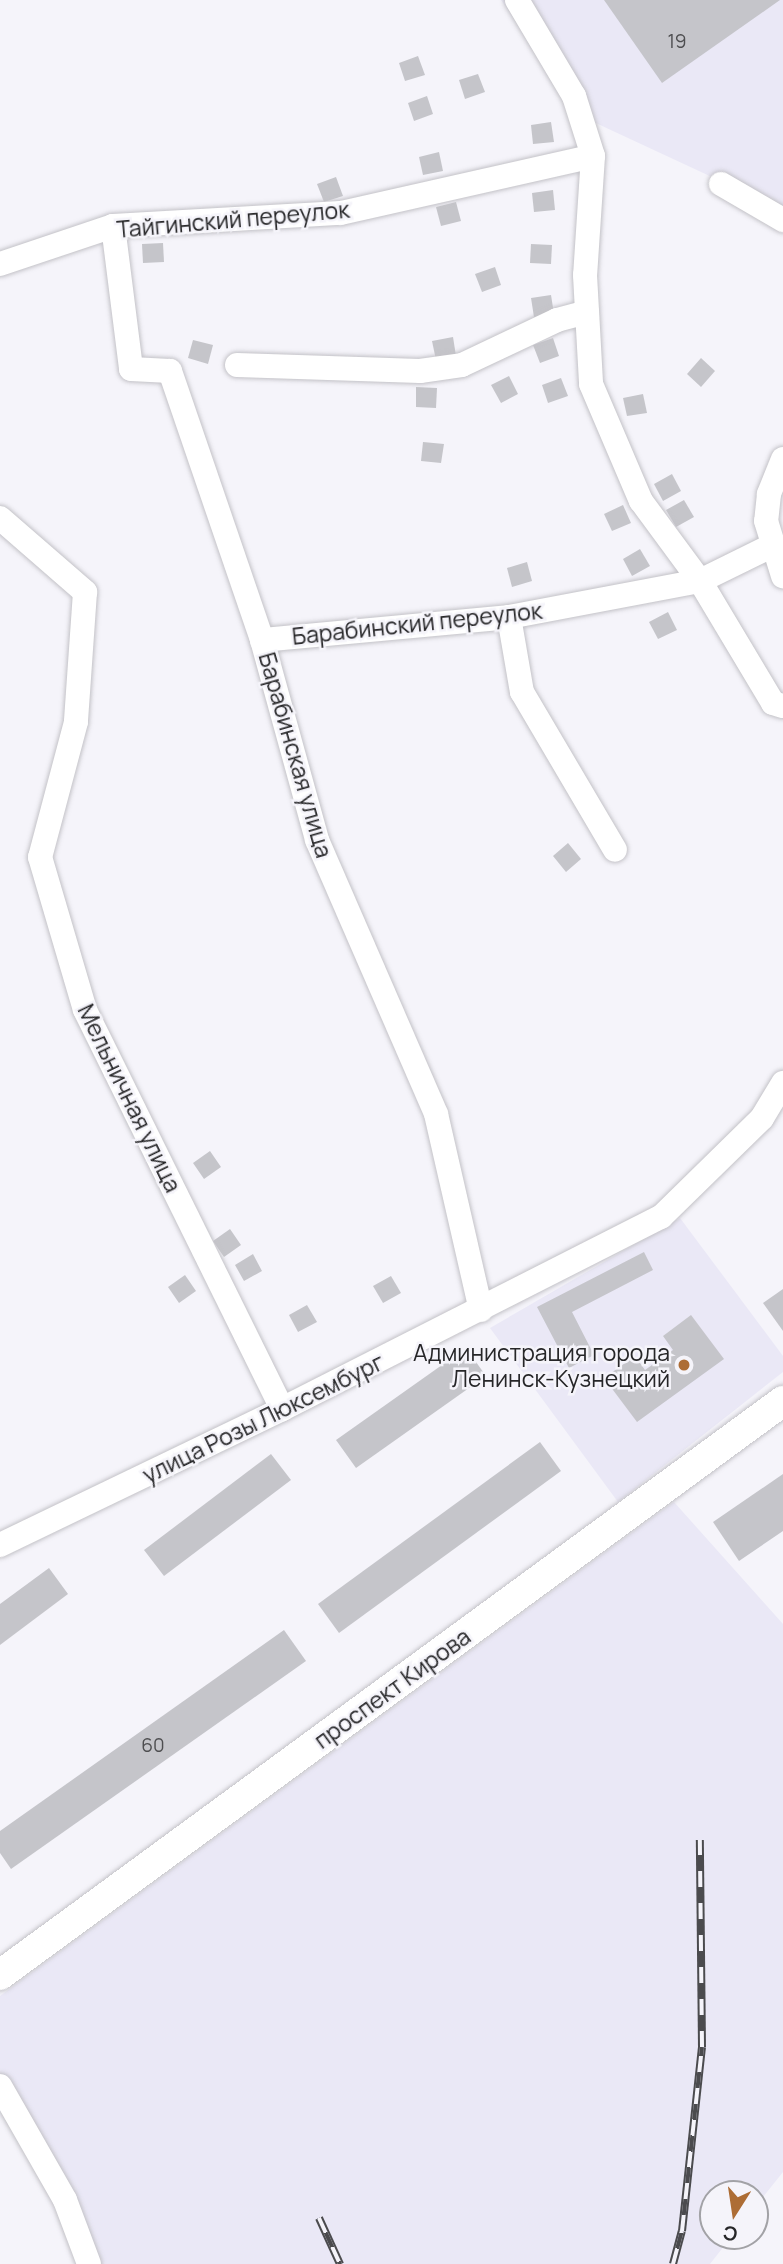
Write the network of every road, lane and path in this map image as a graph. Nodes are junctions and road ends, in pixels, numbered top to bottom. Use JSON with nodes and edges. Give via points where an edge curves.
{"nodes":[{"id":1,"x":517,"y":0,"type":"edge"},
{"id":2,"x":593,"y":156,"type":"junction"},
{"id":3,"x":721,"y":184,"type":"dead end"},
{"id":4,"x":783,"y":220,"type":"edge"},
{"id":5,"x":114,"y":226,"type":"junction"},
{"id":6,"x":0,"y":264,"type":"edge"},
{"id":7,"x":587,"y":312,"type":"junction"},
{"id":8,"x":237,"y":365,"type":"dead end"},
{"id":9,"x":783,"y":459,"type":"edge"},
{"id":10,"x":0,"y":518,"type":"edge"},
{"id":11,"x":771,"y":546,"type":"junction"},
{"id":12,"x":783,"y":576,"type":"edge"},
{"id":13,"x":700,"y":581,"type":"junction"},
{"id":14,"x":509,"y":617,"type":"junction"},
{"id":15,"x":262,"y":640,"type":"junction"},
{"id":16,"x":783,"y":706,"type":"edge"},
{"id":17,"x":615,"y":850,"type":"dead end"},
{"id":18,"x":783,"y":1083,"type":"edge"},
{"id":19,"x":481,"y":1310,"type":"junction"},
{"id":20,"x":783,"y":1401,"type":"edge"},
{"id":21,"x":282,"y":1409,"type":"junction"},
{"id":22,"x":0,"y":1545,"type":"edge"},
{"id":23,"x":0,"y":1975,"type":"edge"},
{"id":24,"x":0,"y":2087,"type":"edge"},
{"id":25,"x":89,"y":2264,"type":"edge"}],
"edges":[{"from":1,"to":2,"type":"street","via":[[574,96]]},
{"from":2,"to":5,"type":"street","name":"Тайгинский переулок","via":[[341,213]]},
{"from":2,"to":7,"type":"street","via":[[584,275]]},
{"from":3,"to":4,"type":"street"},
{"from":5,"to":6,"type":"street","name":"Тайгинский переулок"},
{"from":5,"to":15,"type":"street","name":"Барабинская улица","via":[[131,369],[170,371]]},
{"from":7,"to":8,"type":"street","via":[[557,320],[462,365],[420,371]]},
{"from":7,"to":13,"type":"street","via":[[591,384],[641,501]]},
{"from":9,"to":11,"type":"street","via":[[769,494],[766,521]]},
{"from":10,"to":21,"type":"street","name":"Мельничная улица","via":[[85,592],[76,722],[40,857],[85,1010]]},
{"from":11,"to":12,"type":"street"},
{"from":11,"to":13,"type":"street","name":"Барабинский переулок"},
{"from":13,"to":14,"type":"street","name":"Барабинский переулок"},
{"from":13,"to":16,"type":"street","via":[[773,703]]},
{"from":14,"to":15,"type":"street","name":"Барабинский переулок"},
{"from":14,"to":17,"type":"street","via":[[522,692]]},
{"from":15,"to":19,"type":"street","name":"Барабинская улица","via":[[317,840],[436,1114]]},
{"from":18,"to":19,"type":"street","name":"улица Розы Люксембург","via":[[762,1118],[661,1217]]},
{"from":19,"to":21,"type":"street","name":"улица Розы Люксембург"},
{"from":20,"to":23,"type":"main road","name":"проспект Кирова"},
{"from":21,"to":22,"type":"street","name":"улица Розы Люксембург"},
{"from":24,"to":25,"type":"street","via":[[65,2200]]}]}
